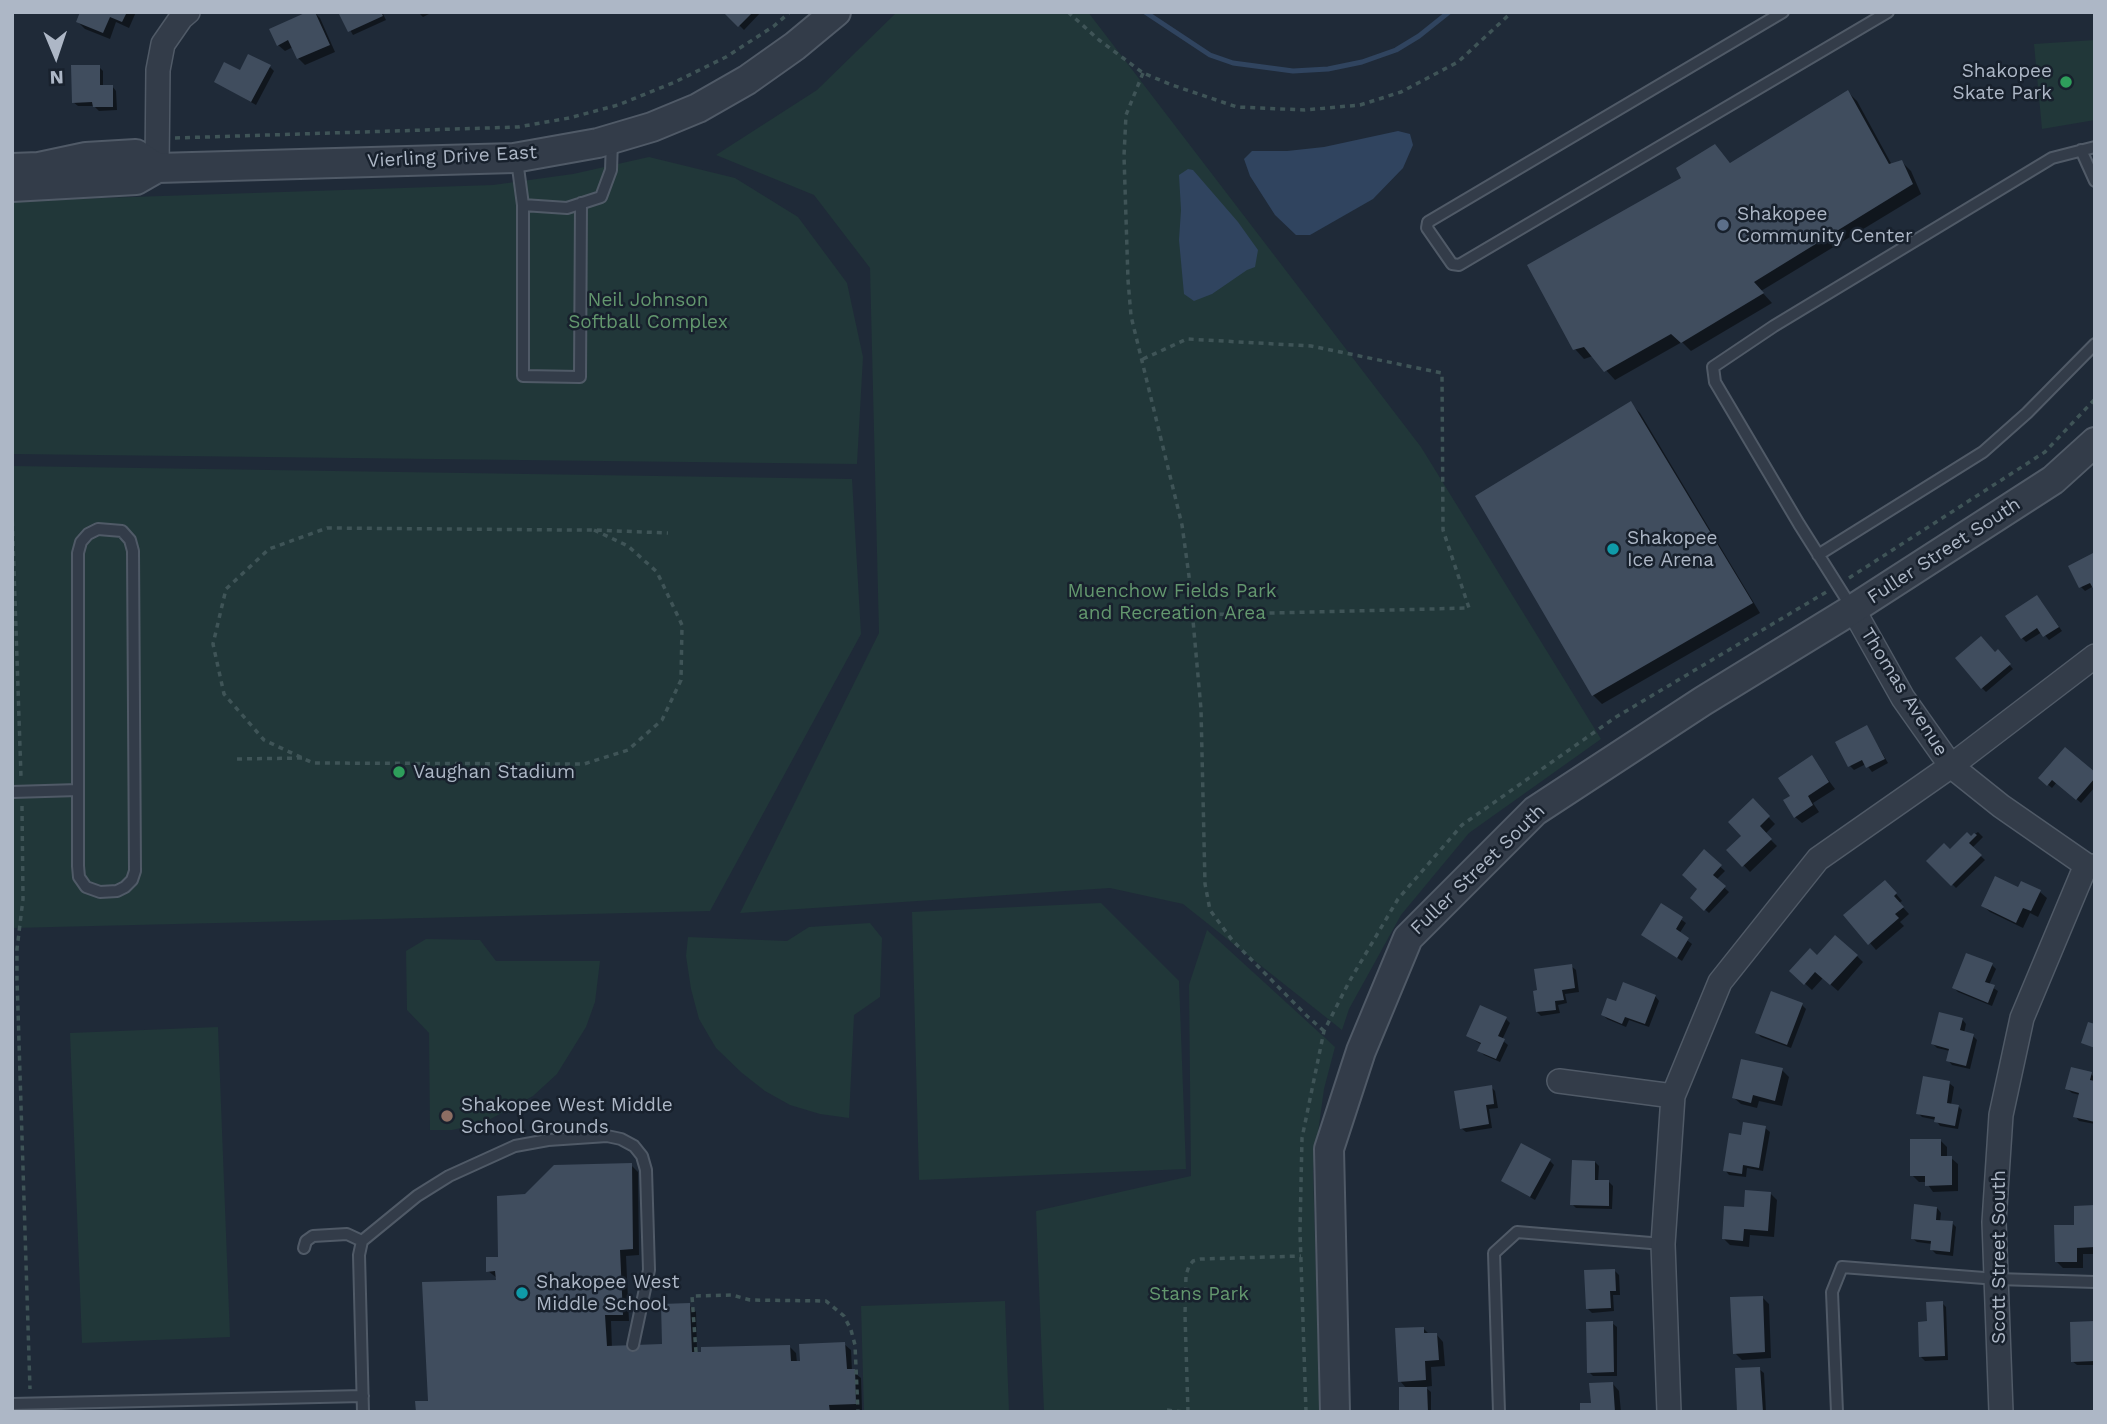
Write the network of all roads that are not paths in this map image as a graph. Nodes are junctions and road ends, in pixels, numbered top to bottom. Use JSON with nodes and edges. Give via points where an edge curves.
{"nodes":[{"id":1,"x":188,"y":12,"type":"edge"},
{"id":2,"x":836,"y":12,"type":"edge"},
{"id":3,"x":1783,"y":12,"type":"edge"},
{"id":4,"x":1888,"y":12,"type":"edge"},
{"id":5,"x":612,"y":139,"type":"junction"},
{"id":6,"x":2095,"y":147,"type":"edge"},
{"id":7,"x":2081,"y":150,"type":"junction"},
{"id":8,"x":517,"y":157,"type":"junction"},
{"id":9,"x":158,"y":167,"type":"junction"},
{"id":10,"x":12,"y":168,"type":"edge"},
{"id":11,"x":2095,"y":181,"type":"edge"},
{"id":12,"x":12,"y":187,"type":"edge"},
{"id":13,"x":581,"y":204,"type":"junction"},
{"id":14,"x":523,"y":205,"type":"junction"},
{"id":15,"x":2095,"y":344,"type":"edge"},
{"id":16,"x":2095,"y":442,"type":"edge"},
{"id":17,"x":1818,"y":555,"type":"junction"},
{"id":18,"x":1853,"y":609,"type":"junction"},
{"id":19,"x":2095,"y":656,"type":"edge"},
{"id":20,"x":1951,"y":766,"type":"junction"},
{"id":21,"x":78,"y":790,"type":"junction"},
{"id":22,"x":17,"y":792,"type":"edge"},
{"id":23,"x":2091,"y":866,"type":"edge"},
{"id":24,"x":1559,"y":1081,"type":"dead end"},
{"id":25,"x":1673,"y":1096,"type":"junction"},
{"id":26,"x":362,"y":1241,"type":"junction"},
{"id":27,"x":1663,"y":1244,"type":"junction"},
{"id":28,"x":304,"y":1248,"type":"dead end"},
{"id":29,"x":1997,"y":1279,"type":"junction"},
{"id":30,"x":2095,"y":1282,"type":"edge"},
{"id":31,"x":633,"y":1345,"type":"dead end"},
{"id":32,"x":363,"y":1396,"type":"junction"},
{"id":33,"x":12,"y":1404,"type":"edge"},
{"id":34,"x":51,"y":1407,"type":"edge"},
{"id":35,"x":363,"y":1412,"type":"edge"},
{"id":36,"x":1335,"y":1412,"type":"edge"},
{"id":37,"x":1499,"y":1412,"type":"edge"},
{"id":38,"x":1669,"y":1412,"type":"edge"},
{"id":39,"x":1837,"y":1412,"type":"edge"},
{"id":40,"x":2001,"y":1412,"type":"edge"}],
"edges":[{"from":1,"to":9,"type":"street","via":[[163,44],[158,70]]},
{"from":2,"to":5,"type":"street","name":"Vierling Drive East","via":[[747,80],[698,108]]},
{"from":3,"to":4,"type":"lane","via":[[1429,222],[1427,228],[1452,264],[1459,265]]},
{"from":5,"to":8,"type":"street","name":"Vierling Drive East"},
{"from":5,"to":13,"type":"lane","via":[[611,170],[601,197]]},
{"from":6,"to":7,"type":"lane"},
{"from":7,"to":11,"type":"lane"},
{"from":7,"to":17,"type":"lane","via":[[2052,158],[1713,367],[1715,382]]},
{"from":8,"to":9,"type":"street","name":"Vierling Drive East"},
{"from":8,"to":14,"type":"lane"},
{"from":9,"to":10,"type":"street","name":"Vierling Drive East","via":[[136,154]]},
{"from":9,"to":12,"type":"street","name":"Vierling Drive East","via":[[136,180]]},
{"from":13,"to":14,"type":"lane","via":[[567,208]]},
{"from":13,"to":14,"type":"lane","via":[[580,377],[523,376]]},
{"from":15,"to":17,"type":"lane","via":[[1983,452]]},
{"from":16,"to":18,"type":"street","name":"Fuller Street South","via":[[2053,480]]},
{"from":17,"to":18,"type":"lane"},
{"from":18,"to":20,"type":"street","name":"Thomas Avenue","via":[[1903,698]]},
{"from":18,"to":36,"type":"street","name":"Fuller Street South","via":[[1535,811],[1408,938],[1361,1051],[1329,1149]]},
{"from":19,"to":20,"type":"street"},
{"from":20,"to":23,"type":"street","name":"Thomas Avenue"},
{"from":20,"to":25,"type":"street","via":[[1818,859],[1720,982]]},
{"from":21,"to":21,"type":"lane","via":[[78,553],[88,534],[113,529],[122,531],[133,551],[135,871],[132,880],[117,891],[86,887],[79,877]]},
{"from":21,"to":22,"type":"lane"},
{"from":23,"to":29,"type":"street","name":"Scott Street South","via":[[2022,1018],[2001,1115],[1994,1222]]},
{"from":24,"to":25,"type":"street"},
{"from":25,"to":27,"type":"street"},
{"from":26,"to":28,"type":"lane","via":[[347,1234],[313,1236]]},
{"from":26,"to":31,"type":"lane","via":[[449,1175],[506,1150],[548,1140],[621,1139],[634,1146],[646,1170],[649,1270]]},
{"from":26,"to":32,"type":"lane"},
{"from":27,"to":37,"type":"lane","via":[[1517,1232],[1494,1254]]},
{"from":27,"to":38,"type":"street"},
{"from":29,"to":30,"type":"lane"},
{"from":29,"to":39,"type":"lane","via":[[1842,1267],[1832,1292]]},
{"from":29,"to":40,"type":"street","name":"Scott Street South"},
{"from":32,"to":34,"type":"lane"},
{"from":32,"to":35,"type":"lane"},
{"from":33,"to":34,"type":"lane"}]}
